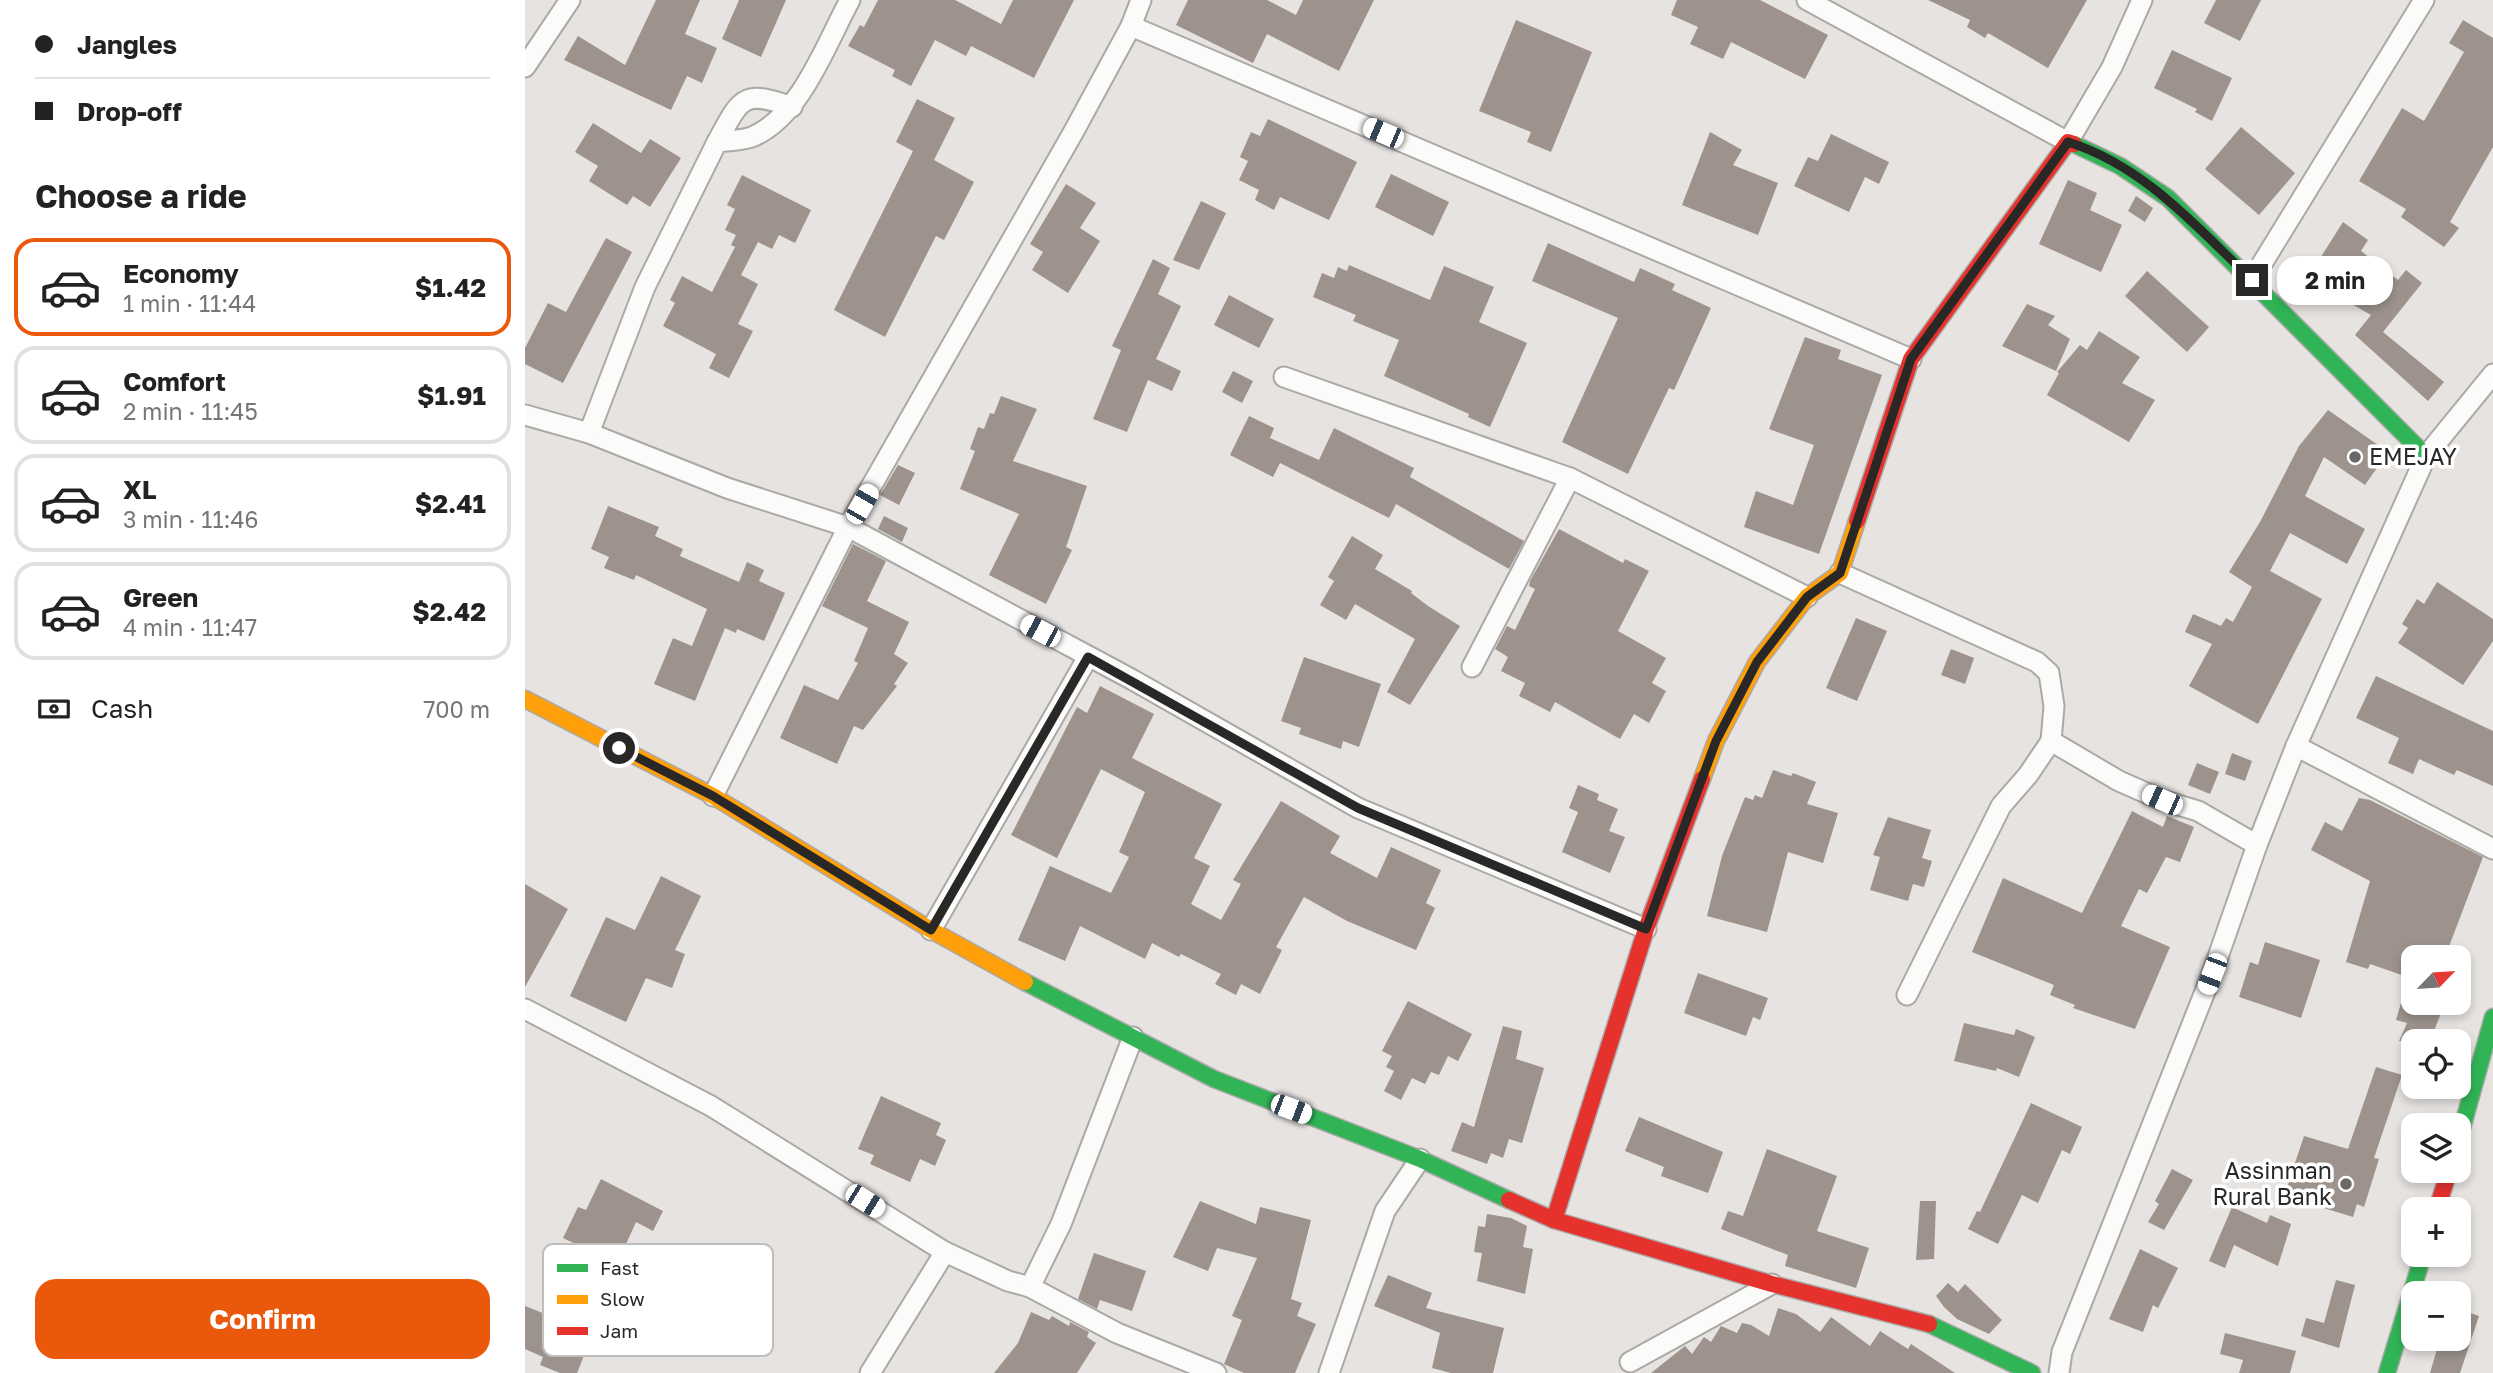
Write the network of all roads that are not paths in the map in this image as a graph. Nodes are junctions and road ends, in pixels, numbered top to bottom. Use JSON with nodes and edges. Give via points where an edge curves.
{"nodes":[{"id":1,"x":570,"y":0,"type":"edge"},
{"id":2,"x":850,"y":0,"type":"edge"},
{"id":3,"x":1141,"y":0,"type":"edge"},
{"id":4,"x":1807,"y":0,"type":"edge"},
{"id":5,"x":2142,"y":0,"type":"edge"},
{"id":6,"x":2424,"y":0,"type":"edge"},
{"id":7,"x":1132,"y":26,"type":"junction"},
{"id":8,"x":525,"y":67,"type":"edge"},
{"id":9,"x":792,"y":107,"type":"junction"},
{"id":10,"x":717,"y":142,"type":"junction"},
{"id":11,"x":2068,"y":142,"type":"junction"},
{"id":12,"x":2252,"y":280,"type":"junction"},
{"id":13,"x":1911,"y":359,"type":"junction"},
{"id":14,"x":2493,"y":374,"type":"edge"},
{"id":15,"x":1284,"y":377,"type":"dead end"},
{"id":16,"x":525,"y":415,"type":"edge"},
{"id":17,"x":589,"y":433,"type":"junction"},
{"id":18,"x":2427,"y":456,"type":"junction"},
{"id":19,"x":1570,"y":478,"type":"junction"},
{"id":20,"x":848,"y":527,"type":"junction"},
{"id":21,"x":1840,"y":573,"type":"junction"},
{"id":22,"x":1807,"y":597,"type":"junction"},
{"id":23,"x":1088,"y":657,"type":"junction"},
{"id":24,"x":1472,"y":667,"type":"dead end"},
{"id":25,"x":525,"y":699,"type":"edge"},
{"id":26,"x":2051,"y":740,"type":"junction"},
{"id":27,"x":2296,"y":746,"type":"junction"},
{"id":28,"x":713,"y":796,"type":"junction"},
{"id":29,"x":2257,"y":845,"type":"junction"},
{"id":30,"x":2493,"y":849,"type":"edge"},
{"id":31,"x":1646,"y":929,"type":"junction"},
{"id":32,"x":931,"y":930,"type":"junction"},
{"id":33,"x":1907,"y":995,"type":"dead end"},
{"id":34,"x":525,"y":1009,"type":"edge"},
{"id":35,"x":2493,"y":1017,"type":"edge"},
{"id":36,"x":1133,"y":1037,"type":"junction"},
{"id":37,"x":2466,"y":1113,"type":"edge"},
{"id":38,"x":1420,"y":1160,"type":"junction"},
{"id":39,"x":1554,"y":1220,"type":"junction"},
{"id":40,"x":945,"y":1252,"type":"junction"},
{"id":41,"x":2419,"y":1267,"type":"edge"},
{"id":42,"x":1772,"y":1284,"type":"junction"},
{"id":43,"x":1030,"y":1287,"type":"junction"},
{"id":44,"x":1630,"y":1362,"type":"dead end"},
{"id":45,"x":870,"y":1373,"type":"edge"},
{"id":46,"x":1216,"y":1373,"type":"edge"},
{"id":47,"x":1329,"y":1373,"type":"edge"},
{"id":48,"x":2032,"y":1373,"type":"edge"},
{"id":49,"x":2059,"y":1373,"type":"edge"},
{"id":50,"x":2387,"y":1373,"type":"edge"}],
"edges":[{"from":1,"to":8,"type":"street"},
{"from":2,"to":9,"type":"street"},
{"from":3,"to":7,"type":"street"},
{"from":4,"to":11,"type":"street"},
{"from":5,"to":11,"type":"street","via":[[2112,67]]},
{"from":6,"to":12,"type":"street"},
{"from":7,"to":13,"type":"street"},
{"from":7,"to":20,"type":"street"},
{"from":9,"to":10,"type":"street","via":[[776,124],[752,137]]},
{"from":9,"to":10,"type":"street","via":[[762,96],[748,98],[734,110]]},
{"from":10,"to":17,"type":"street","via":[[645,287]]},
{"from":11,"to":12,"type":"street","via":[[2093,150],[2168,198]]},
{"from":11,"to":13,"type":"street"},
{"from":12,"to":18,"type":"street"},
{"from":13,"to":21,"type":"street"},
{"from":14,"to":18,"type":"street"},
{"from":15,"to":19,"type":"street"},
{"from":16,"to":17,"type":"street"},
{"from":17,"to":20,"type":"street","via":[[727,488]]},
{"from":18,"to":27,"type":"street"},
{"from":19,"to":22,"type":"street"},
{"from":19,"to":24,"type":"street"},
{"from":20,"to":23,"type":"street"},
{"from":20,"to":28,"type":"street"},
{"from":21,"to":22,"type":"street"},
{"from":21,"to":26,"type":"street","via":[[2037,662],[2049,673],[2054,706]]},
{"from":22,"to":31,"type":"street","via":[[1757,662],[1716,741]]},
{"from":23,"to":31,"type":"street","via":[[1358,808]]},
{"from":23,"to":32,"type":"street"},
{"from":25,"to":28,"type":"street"},
{"from":26,"to":29,"type":"street","via":[[2119,781],[2199,811]]},
{"from":26,"to":33,"type":"street","via":[[2001,806]]},
{"from":27,"to":29,"type":"street"},
{"from":27,"to":30,"type":"street"},
{"from":28,"to":32,"type":"street"},
{"from":29,"to":49,"type":"street","via":[[2212,974],[2062,1352]]},
{"from":31,"to":39,"type":"street"},
{"from":32,"to":36,"type":"street"},
{"from":34,"to":40,"type":"street","via":[[711,1106]]},
{"from":35,"to":37,"type":"street"},
{"from":36,"to":38,"type":"street","via":[[1213,1079]]},
{"from":36,"to":43,"type":"street","via":[[1061,1224]]},
{"from":38,"to":39,"type":"street"},
{"from":38,"to":47,"type":"street","via":[[1385,1211]]},
{"from":39,"to":42,"type":"street"},
{"from":40,"to":43,"type":"street"},
{"from":40,"to":45,"type":"street"},
{"from":41,"to":50,"type":"street"},
{"from":42,"to":44,"type":"street"},
{"from":42,"to":48,"type":"street","via":[[1925,1322]]},
{"from":43,"to":46,"type":"street","via":[[1117,1334]]}]}
